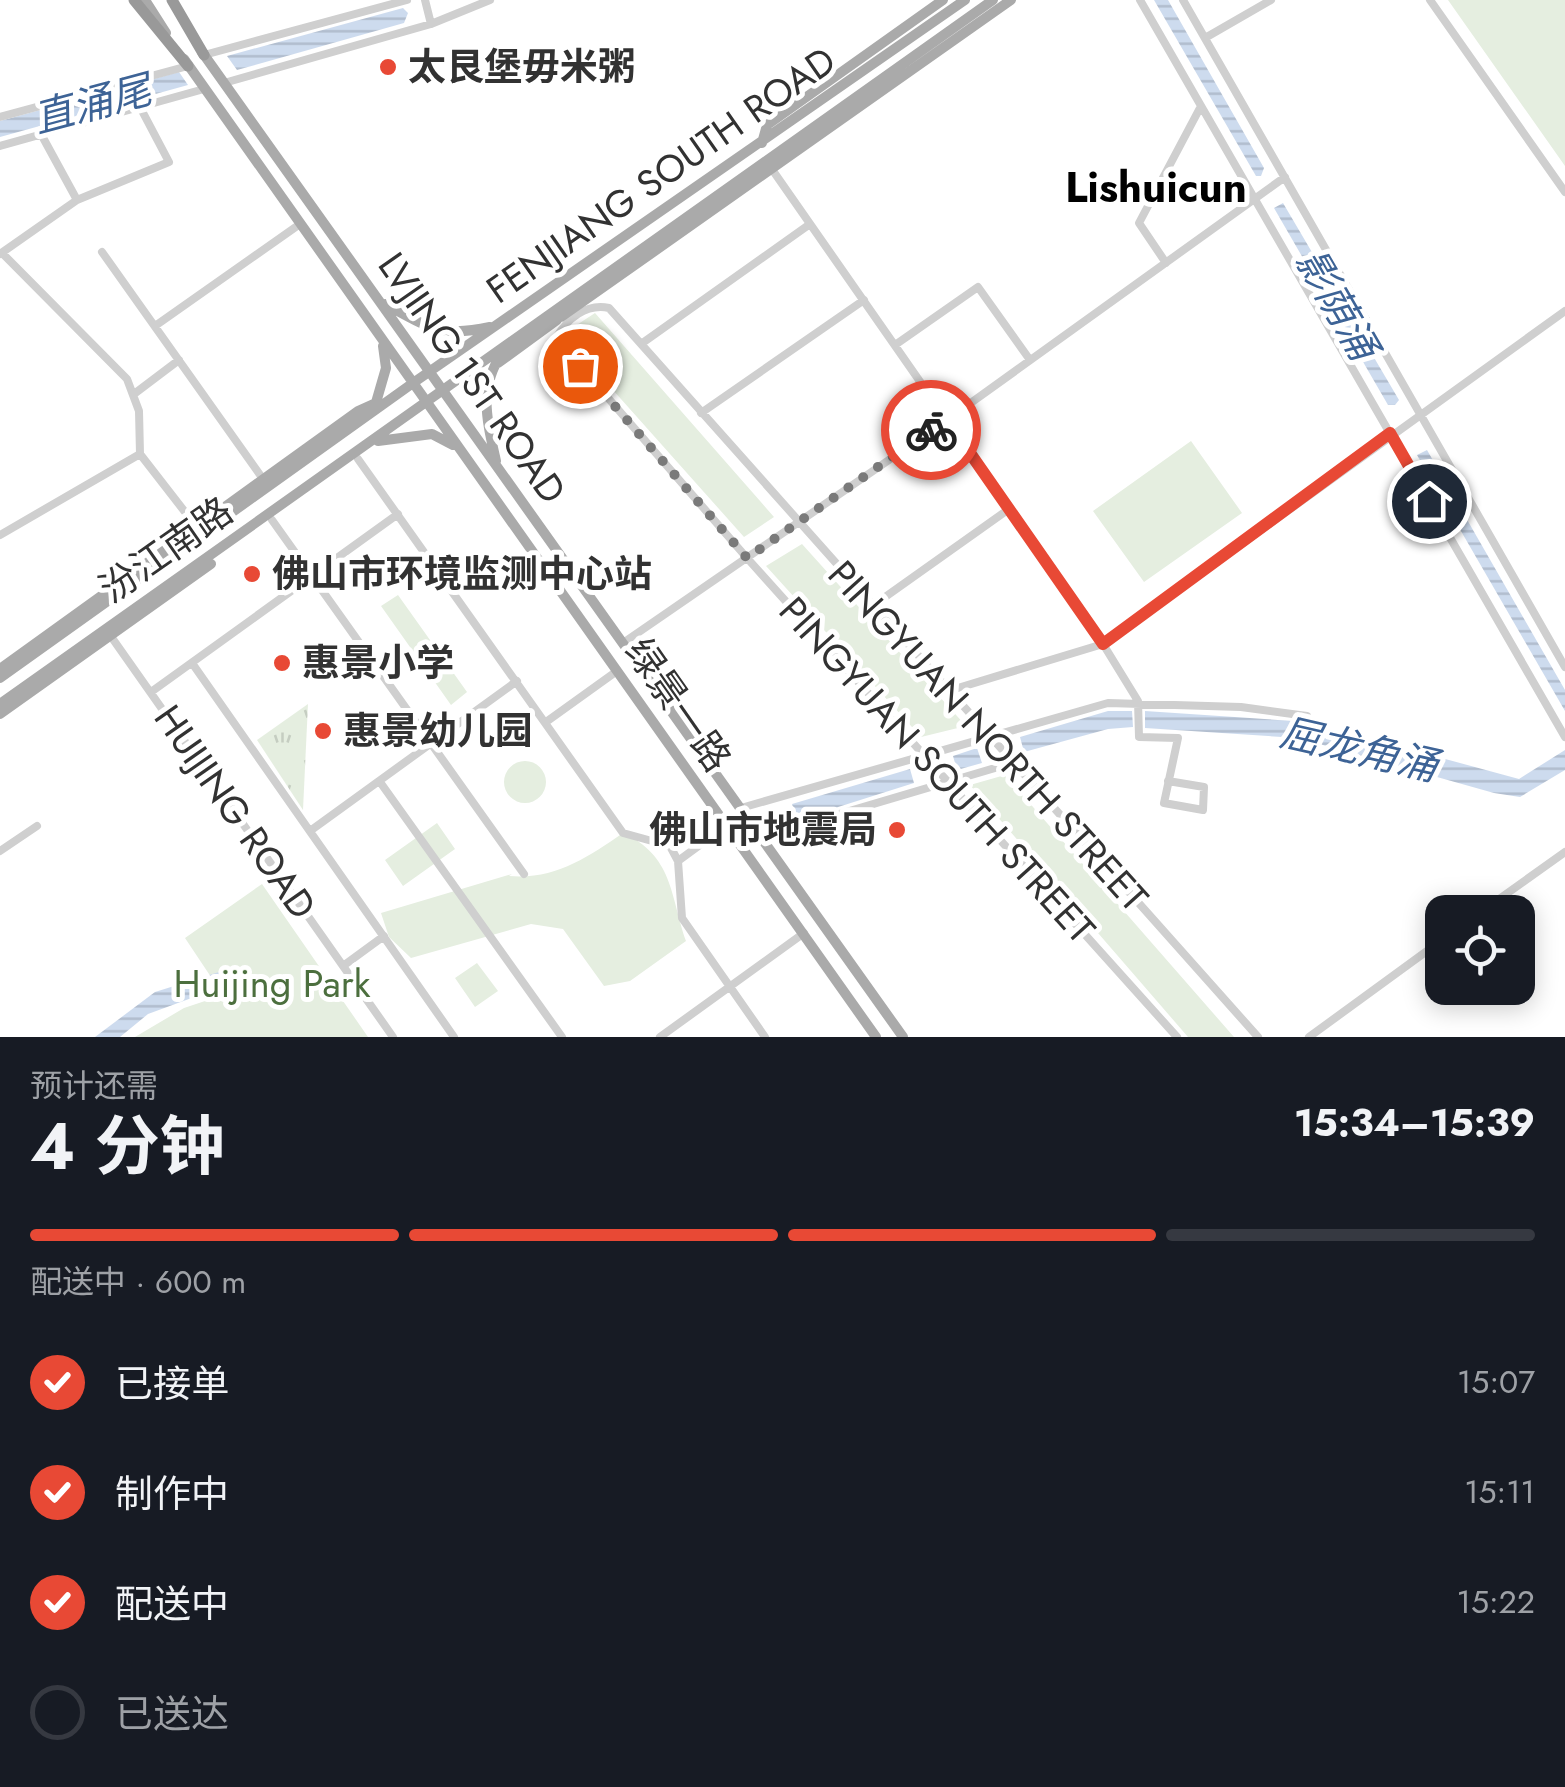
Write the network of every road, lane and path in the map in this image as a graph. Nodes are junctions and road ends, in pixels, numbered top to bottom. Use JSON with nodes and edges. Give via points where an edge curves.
{"nodes":[{"id":1,"x":134,"y":0,"type":"edge"},
{"id":2,"x":145,"y":0,"type":"edge"},
{"id":3,"x":168,"y":0,"type":"edge"},
{"id":4,"x":407,"y":0,"type":"edge"},
{"id":5,"x":425,"y":0,"type":"edge"},
{"id":6,"x":490,"y":0,"type":"edge"},
{"id":7,"x":965,"y":0,"type":"edge"},
{"id":8,"x":993,"y":0,"type":"edge"},
{"id":9,"x":1010,"y":0,"type":"edge"},
{"id":10,"x":1140,"y":0,"type":"edge"},
{"id":11,"x":1183,"y":0,"type":"edge"},
{"id":12,"x":1271,"y":0,"type":"edge"},
{"id":13,"x":1430,"y":0,"type":"edge"},
{"id":14,"x":940,"y":1,"type":"edge"},
{"id":15,"x":478,"y":2,"type":"edge"},
{"id":16,"x":947,"y":12,"type":"junction"},
{"id":17,"x":431,"y":24,"type":"junction"},
{"id":18,"x":960,"y":30,"type":"junction"},
{"id":19,"x":1205,"y":38,"type":"junction"},
{"id":20,"x":204,"y":55,"type":"junction"},
{"id":21,"x":188,"y":66,"type":"junction"},
{"id":22,"x":224,"y":83,"type":"junction"},
{"id":23,"x":204,"y":89,"type":"junction"},
{"id":24,"x":1201,"y":106,"type":"junction"},
{"id":25,"x":140,"y":107,"type":"junction"},
{"id":26,"x":789,"y":109,"type":"junction"},
{"id":27,"x":0,"y":117,"type":"edge"},
{"id":28,"x":796,"y":120,"type":"junction"},
{"id":29,"x":41,"y":134,"type":"junction"},
{"id":30,"x":762,"y":144,"type":"junction"},
{"id":31,"x":0,"y":146,"type":"edge"},
{"id":32,"x":769,"y":164,"type":"junction"},
{"id":33,"x":1282,"y":179,"type":"junction"},
{"id":34,"x":1565,"y":192,"type":"edge"},
{"id":35,"x":1258,"y":197,"type":"junction"},
{"id":36,"x":77,"y":200,"type":"junction"},
{"id":37,"x":300,"y":224,"type":"junction"},
{"id":38,"x":810,"y":224,"type":"junction"},
{"id":39,"x":102,"y":252,"type":"dead end"},
{"id":40,"x":2,"y":254,"type":"edge"},
{"id":41,"x":1166,"y":263,"type":"junction"},
{"id":42,"x":596,"y":293,"type":"junction"},
{"id":43,"x":864,"y":300,"type":"junction"},
{"id":44,"x":383,"y":303,"type":"junction"},
{"id":45,"x":608,"y":308,"type":"junction"},
{"id":46,"x":1565,"y":311,"type":"edge"},
{"id":47,"x":544,"y":325,"type":"junction"},
{"id":48,"x":155,"y":326,"type":"junction"},
{"id":49,"x":496,"y":326,"type":"junction"},
{"id":50,"x":556,"y":338,"type":"junction"},
{"id":51,"x":382,"y":340,"type":"junction"},
{"id":52,"x":641,"y":344,"type":"junction"},
{"id":53,"x":508,"y":345,"type":"junction"},
{"id":54,"x":895,"y":345,"type":"junction"},
{"id":55,"x":179,"y":360,"type":"junction"},
{"id":56,"x":1030,"y":360,"type":"junction"},
{"id":57,"x":494,"y":366,"type":"junction"},
{"id":58,"x":431,"y":370,"type":"junction"},
{"id":59,"x":413,"y":383,"type":"junction"},
{"id":60,"x":445,"y":392,"type":"junction"},
{"id":61,"x":134,"y":394,"type":"junction"},
{"id":62,"x":428,"y":405,"type":"junction"},
{"id":63,"x":375,"y":407,"type":"junction"},
{"id":64,"x":1420,"y":411,"type":"junction"},
{"id":65,"x":701,"y":413,"type":"junction"},
{"id":66,"x":947,"y":420,"type":"junction"},
{"id":67,"x":1390,"y":433,"type":"junction"},
{"id":68,"x":384,"y":440,"type":"junction"},
{"id":69,"x":368,"y":444,"type":"junction"},
{"id":70,"x":458,"y":447,"type":"junction"},
{"id":71,"x":140,"y":454,"type":"junction"},
{"id":72,"x":358,"y":458,"type":"junction"},
{"id":73,"x":498,"y":466,"type":"junction"},
{"id":74,"x":263,"y":479,"type":"junction"},
{"id":75,"x":1009,"y":509,"type":"junction"},
{"id":76,"x":398,"y":514,"type":"junction"},
{"id":77,"x":272,"y":520,"type":"junction"},
{"id":78,"x":796,"y":523,"type":"junction"},
{"id":79,"x":199,"y":531,"type":"junction"},
{"id":80,"x":0,"y":535,"type":"edge"},
{"id":81,"x":226,"y":548,"type":"junction"},
{"id":82,"x":747,"y":558,"type":"junction"},
{"id":83,"x":312,"y":576,"type":"junction"},
{"id":84,"x":871,"y":606,"type":"junction"},
{"id":85,"x":110,"y":635,"type":"junction"},
{"id":86,"x":623,"y":644,"type":"junction"},
{"id":87,"x":1103,"y":644,"type":"junction"},
{"id":88,"x":192,"y":663,"type":"junction"},
{"id":89,"x":1565,"y":667,"type":"edge"},
{"id":90,"x":1,"y":671,"type":"edge"},
{"id":91,"x":617,"y":671,"type":"junction"},
{"id":92,"x":517,"y":681,"type":"junction"},
{"id":93,"x":151,"y":692,"type":"junction"},
{"id":94,"x":948,"y":692,"type":"junction"},
{"id":95,"x":1138,"y":701,"type":"junction"},
{"id":96,"x":0,"y":704,"type":"edge"},
{"id":97,"x":0,"y":714,"type":"edge"},
{"id":98,"x":1307,"y":716,"type":"dead end"},
{"id":99,"x":546,"y":722,"type":"junction"},
{"id":100,"x":988,"y":736,"type":"junction"},
{"id":101,"x":1565,"y":737,"type":"edge"},
{"id":102,"x":433,"y":742,"type":"junction"},
{"id":103,"x":923,"y":754,"type":"junction"},
{"id":104,"x":1012,"y":763,"type":"junction"},
{"id":105,"x":1168,"y":781,"type":"junction"},
{"id":106,"x":380,"y":782,"type":"junction"},
{"id":107,"x":948,"y":782,"type":"junction"},
{"id":108,"x":741,"y":808,"type":"junction"},
{"id":109,"x":717,"y":811,"type":"junction"},
{"id":110,"x":727,"y":825,"type":"junction"},
{"id":111,"x":37,"y":826,"type":"dead end"},
{"id":112,"x":310,"y":831,"type":"junction"},
{"id":113,"x":762,"y":837,"type":"junction"},
{"id":114,"x":670,"y":846,"type":"junction"},
{"id":115,"x":0,"y":851,"type":"edge"},
{"id":116,"x":1565,"y":852,"type":"edge"},
{"id":117,"x":678,"y":861,"type":"junction"},
{"id":118,"x":524,"y":874,"type":"dead end"},
{"id":119,"x":1505,"y":895,"type":"edge"},
{"id":120,"x":804,"y":934,"type":"junction"},
{"id":121,"x":384,"y":936,"type":"junction"},
{"id":122,"x":1425,"y":952,"type":"edge"},
{"id":123,"x":343,"y":966,"type":"junction"},
{"id":124,"x":730,"y":987,"type":"junction"},
{"id":125,"x":393,"y":1037,"type":"edge"},
{"id":126,"x":454,"y":1037,"type":"edge"},
{"id":127,"x":562,"y":1037,"type":"edge"},
{"id":128,"x":660,"y":1037,"type":"edge"},
{"id":129,"x":765,"y":1037,"type":"edge"},
{"id":130,"x":876,"y":1037,"type":"edge"},
{"id":131,"x":902,"y":1037,"type":"edge"},
{"id":132,"x":1177,"y":1037,"type":"edge"},
{"id":133,"x":1258,"y":1037,"type":"edge"},
{"id":134,"x":1309,"y":1037,"type":"edge"}],
"edges":[{"from":1,"to":21,"type":"highway"},
{"from":2,"to":21,"type":"main road"},
{"from":3,"to":20,"type":"highway"},
{"from":4,"to":20,"type":"street"},
{"from":5,"to":17,"type":"street"},
{"from":6,"to":15,"type":"street"},
{"from":7,"to":16,"type":"main road","name":"FENJIANG SOUTH ROAD"},
{"from":8,"to":18,"type":"main road"},
{"from":9,"to":18,"type":"main road"},
{"from":10,"to":24,"type":"street"},
{"from":11,"to":19,"type":"street"},
{"from":12,"to":19,"type":"street"},
{"from":13,"to":34,"type":"street"},
{"from":14,"to":16,"type":"main road"},
{"from":14,"to":26,"type":"main road"},
{"from":15,"to":17,"type":"street"},
{"from":16,"to":28,"type":"main road","name":"FENJIANG SOUTH ROAD"},
{"from":17,"to":22,"type":"street"},
{"from":18,"to":32,"type":"main road"},
{"from":19,"to":33,"type":"street"},
{"from":20,"to":22,"type":"main road","name":"LVJING 1ST ROAD"},
{"from":21,"to":23,"type":"main road","name":"绿景一路"},
{"from":21,"to":27,"type":"street"},
{"from":22,"to":44,"type":"main road","name":"LVJING 1ST ROAD"},
{"from":23,"to":25,"type":"street"},
{"from":23,"to":37,"type":"main road","name":"绿景一路"},
{"from":24,"to":35,"type":"street"},
{"from":24,"to":41,"type":"street","via":[[1138,223]]},
{"from":25,"to":29,"type":"street"},
{"from":25,"to":36,"type":"street","via":[[169,162]]},
{"from":26,"to":28,"type":"main road"},
{"from":26,"to":30,"type":"main road","via":[[767,125]]},
{"from":28,"to":30,"type":"main road","name":"FENJIANG SOUTH ROAD"},
{"from":29,"to":31,"type":"street"},
{"from":29,"to":36,"type":"street"},
{"from":30,"to":49,"type":"main road","name":"FENJIANG SOUTH ROAD"},
{"from":32,"to":38,"type":"street"},
{"from":32,"to":42,"type":"main road"},
{"from":32,"to":47,"type":"main road"},
{"from":33,"to":35,"type":"street"},
{"from":33,"to":64,"type":"street"},
{"from":35,"to":41,"type":"street"},
{"from":35,"to":67,"type":"street"},
{"from":36,"to":40,"type":"street"},
{"from":37,"to":48,"type":"street"},
{"from":37,"to":51,"type":"main road","name":"绿景一路"},
{"from":38,"to":43,"type":"street"},
{"from":38,"to":52,"type":"street"},
{"from":39,"to":48,"type":"street"},
{"from":40,"to":61,"type":"street"},
{"from":41,"to":56,"type":"street"},
{"from":42,"to":45,"type":"street","name":"PINGYUAN NORTH STREET"},
{"from":42,"to":47,"type":"main road"},
{"from":43,"to":54,"type":"street"},
{"from":43,"to":65,"type":"street"},
{"from":44,"to":49,"type":"main road","via":[[435,331],[456,335]]},
{"from":44,"to":58,"type":"main road","name":"LVJING 1ST ROAD"},
{"from":45,"to":50,"type":"street","via":[[586,309]]},
{"from":45,"to":52,"type":"street","name":"PINGYUAN NORTH STREET"},
{"from":46,"to":64,"type":"street"},
{"from":47,"to":50,"type":"street","name":"PINGYUAN SOUTH STREET"},
{"from":47,"to":53,"type":"main road"},
{"from":47,"to":57,"type":"main road"},
{"from":48,"to":55,"type":"street"},
{"from":49,"to":58,"type":"main road","name":"FENJIANG SOUTH ROAD"},
{"from":50,"to":82,"type":"street","name":"PINGYUAN SOUTH STREET"},
{"from":51,"to":59,"type":"main road","name":"绿景一路"},
{"from":51,"to":63,"type":"main road","via":[[386,368]]},
{"from":52,"to":65,"type":"street","name":"PINGYUAN NORTH STREET"},
{"from":53,"to":57,"type":"main road"},
{"from":53,"to":60,"type":"main road","name":"汾江南路"},
{"from":54,"to":56,"type":"street","via":[[978,287]]},
{"from":54,"to":66,"type":"street"},
{"from":55,"to":61,"type":"street"},
{"from":55,"to":74,"type":"street"},
{"from":56,"to":66,"type":"street"},
{"from":57,"to":73,"type":"main road","via":[[486,378],[485,414]]},
{"from":58,"to":59,"type":"main road","name":"FENJIANG SOUTH ROAD"},
{"from":58,"to":60,"type":"main road","name":"LVJING 1ST ROAD"},
{"from":59,"to":62,"type":"main road","name":"绿景一路"},
{"from":59,"to":63,"type":"main road","name":"FENJIANG SOUTH ROAD"},
{"from":60,"to":62,"type":"main road","name":"汾江南路"},
{"from":60,"to":73,"type":"main road","name":"LVJING 1ST ROAD"},
{"from":61,"to":71,"type":"street"},
{"from":62,"to":69,"type":"main road","name":"汾江南路"},
{"from":62,"to":70,"type":"main road","name":"绿景一路"},
{"from":63,"to":74,"type":"main road"},
{"from":63,"to":79,"type":"main road","name":"FENJIANG SOUTH ROAD"},
{"from":64,"to":67,"type":"street"},
{"from":64,"to":89,"type":"street"},
{"from":65,"to":78,"type":"street","name":"PINGYUAN NORTH STREET"},
{"from":66,"to":75,"type":"street"},
{"from":66,"to":78,"type":"street"},
{"from":67,"to":87,"type":"street"},
{"from":67,"to":101,"type":"street"},
{"from":68,"to":69,"type":"main road"},
{"from":68,"to":70,"type":"main road","via":[[432,434]]},
{"from":68,"to":72,"type":"main road"},
{"from":69,"to":81,"type":"main road","name":"汾江南路"},
{"from":70,"to":91,"type":"main road","name":"绿景一路"},
{"from":71,"to":79,"type":"street"},
{"from":71,"to":80,"type":"street"},
{"from":72,"to":76,"type":"street"},
{"from":72,"to":77,"type":"main road"},
{"from":73,"to":86,"type":"main road","name":"LVJING 1ST ROAD"},
{"from":74,"to":79,"type":"main road"},
{"from":75,"to":84,"type":"street"},
{"from":75,"to":87,"type":"street"},
{"from":76,"to":83,"type":"street"},
{"from":76,"to":92,"type":"street"},
{"from":77,"to":81,"type":"main road"},
{"from":77,"to":83,"type":"street"},
{"from":78,"to":82,"type":"street"},
{"from":78,"to":84,"type":"street","name":"PINGYUAN NORTH STREET"},
{"from":79,"to":90,"type":"main road","name":"FENJIANG SOUTH ROAD"},
{"from":81,"to":85,"type":"main road"},
{"from":81,"to":96,"type":"main road","name":"汾江南路"},
{"from":82,"to":86,"type":"street"},
{"from":82,"to":103,"type":"street","name":"PINGYUAN SOUTH STREET"},
{"from":83,"to":88,"type":"street"},
{"from":83,"to":102,"type":"street"},
{"from":84,"to":94,"type":"street","name":"PINGYUAN NORTH STREET"},
{"from":85,"to":93,"type":"street","name":"HUIJING ROAD"},
{"from":85,"to":97,"type":"main road"},
{"from":86,"to":108,"type":"main road","name":"LVJING 1ST ROAD"},
{"from":87,"to":94,"type":"street"},
{"from":87,"to":95,"type":"street"},
{"from":88,"to":93,"type":"street"},
{"from":88,"to":112,"type":"street"},
{"from":91,"to":99,"type":"street"},
{"from":91,"to":109,"type":"main road","name":"绿景一路"},
{"from":92,"to":99,"type":"street"},
{"from":92,"to":102,"type":"street"},
{"from":93,"to":123,"type":"street","name":"HUIJING ROAD"},
{"from":94,"to":100,"type":"street","name":"PINGYUAN NORTH STREET"},
{"from":95,"to":98,"type":"street"},
{"from":95,"to":100,"type":"street"},
{"from":95,"to":105,"type":"street","via":[[1139,737],[1178,738]]},
{"from":99,"to":114,"type":"street","via":[[623,833]]},
{"from":100,"to":103,"type":"street"},
{"from":100,"to":104,"type":"street","name":"PINGYUAN NORTH STREET"},
{"from":102,"to":106,"type":"street"},
{"from":102,"to":118,"type":"street"},
{"from":103,"to":107,"type":"street","name":"PINGYUAN SOUTH STREET"},
{"from":103,"to":108,"type":"street"},
{"from":104,"to":107,"type":"street"},
{"from":104,"to":133,"type":"street","name":"PINGYUAN NORTH STREET"},
{"from":105,"to":105,"type":"street","via":[[1204,787],[1203,810],[1164,803]]},
{"from":106,"to":112,"type":"street"},
{"from":106,"to":127,"type":"street"},
{"from":107,"to":113,"type":"street"},
{"from":107,"to":132,"type":"street","name":"PINGYUAN SOUTH STREET"},
{"from":108,"to":113,"type":"main road","name":"LVJING 1ST ROAD"},
{"from":109,"to":110,"type":"main road","name":"绿景一路"},
{"from":109,"to":114,"type":"street"},
{"from":110,"to":117,"type":"street"},
{"from":110,"to":120,"type":"main road","name":"绿景一路"},
{"from":111,"to":115,"type":"street"},
{"from":112,"to":121,"type":"street"},
{"from":113,"to":131,"type":"main road","name":"LVJING 1ST ROAD"},
{"from":114,"to":117,"type":"street"},
{"from":116,"to":119,"type":"street"},
{"from":117,"to":124,"type":"street","via":[[682,918]]},
{"from":120,"to":124,"type":"street"},
{"from":120,"to":130,"type":"main road","name":"绿景一路"},
{"from":121,"to":123,"type":"street"},
{"from":121,"to":126,"type":"street"},
{"from":122,"to":134,"type":"street"},
{"from":123,"to":125,"type":"street","name":"HUIJING ROAD"},
{"from":124,"to":128,"type":"street"},
{"from":124,"to":129,"type":"street"}]}
